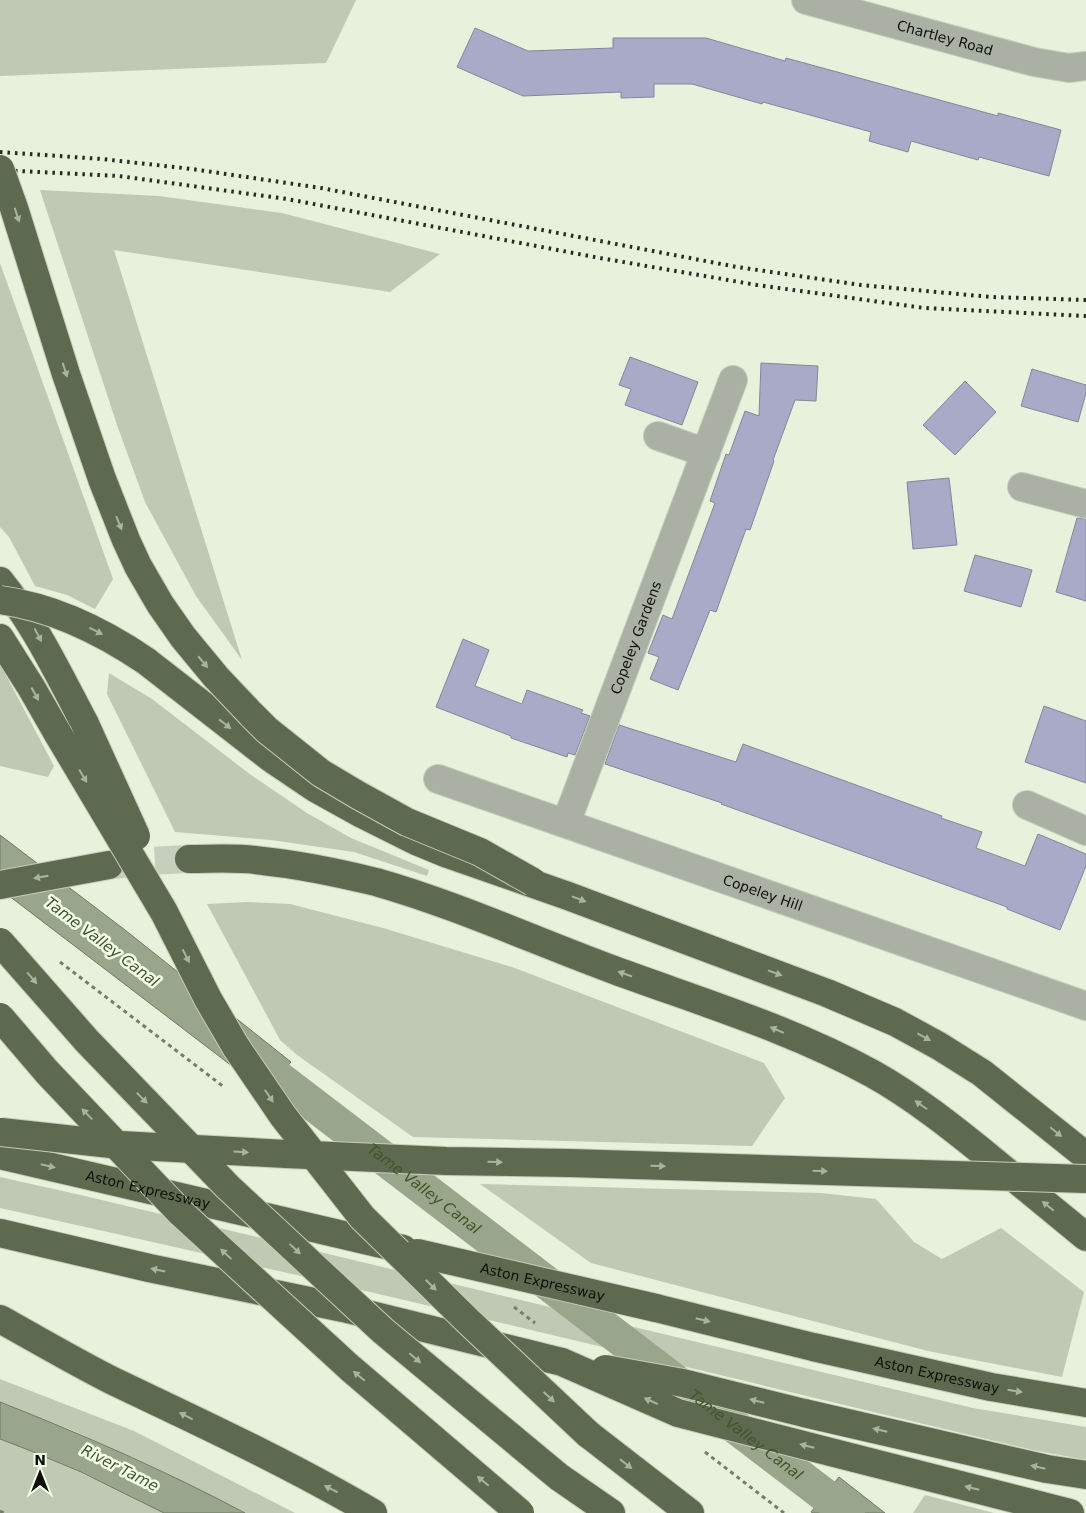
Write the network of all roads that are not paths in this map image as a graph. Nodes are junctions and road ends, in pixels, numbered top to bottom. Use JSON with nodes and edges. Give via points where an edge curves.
{"nodes":[{"id":1,"x":806,"y":0,"type":"edge"},
{"id":2,"x":1086,"y":66,"type":"edge"},
{"id":3,"x":0,"y":169,"type":"edge"},
{"id":4,"x":733,"y":380,"type":"dead end"},
{"id":5,"x":658,"y":436,"type":"dead end"},
{"id":6,"x":706,"y":453,"type":"junction"},
{"id":7,"x":1022,"y":486,"type":"dead end"},
{"id":8,"x":1086,"y":504,"type":"edge"},
{"id":9,"x":0,"y":581,"type":"edge"},
{"id":10,"x":0,"y":600,"type":"edge"},
{"id":11,"x":0,"y":638,"type":"edge"},
{"id":12,"x":438,"y":779,"type":"dead end"},
{"id":13,"x":1027,"y":805,"type":"dead end"},
{"id":14,"x":566,"y":823,"type":"junction"},
{"id":15,"x":1086,"y":831,"type":"edge"},
{"id":16,"x":189,"y":859,"type":"tunnel mouth"},
{"id":17,"x":109,"y":866,"type":"tunnel mouth"},
{"id":18,"x":533,"y":882,"type":"junction"},
{"id":19,"x":0,"y":885,"type":"edge"},
{"id":20,"x":164,"y":912,"type":"junction"},
{"id":21,"x":0,"y":942,"type":"edge"},
{"id":22,"x":1086,"y":1005,"type":"edge"},
{"id":23,"x":0,"y":1017,"type":"edge"},
{"id":24,"x":0,"y":1140,"type":"edge"},
{"id":25,"x":1086,"y":1156,"type":"edge"},
{"id":26,"x":1086,"y":1179,"type":"edge"},
{"id":27,"x":0,"y":1233,"type":"edge"},
{"id":28,"x":1086,"y":1237,"type":"edge"},
{"id":29,"x":0,"y":1319,"type":"edge"},
{"id":30,"x":0,"y":1340,"type":"edge"},
{"id":31,"x":562,"y":1362,"type":"junction"},
{"id":32,"x":111,"y":1380,"type":"junction"},
{"id":33,"x":1086,"y":1403,"type":"edge"},
{"id":34,"x":1086,"y":1475,"type":"edge"},
{"id":35,"x":373,"y":1513,"type":"edge"},
{"id":36,"x":520,"y":1513,"type":"edge"},
{"id":37,"x":611,"y":1513,"type":"edge"},
{"id":38,"x":690,"y":1513,"type":"edge"},
{"id":39,"x":1070,"y":1513,"type":"edge"}],
"edges":[{"from":1,"to":2,"type":"street","name":"Chartley Road","via":[[1034,62],[1069,68]]},
{"from":3,"to":18,"type":"highway","one_way":true,"bridge":true,"via":[[102,479],[138,566],[183,637],[267,730],[321,773],[391,814],[480,852]]},
{"from":4,"to":6,"type":"street","name":"Copeley Gardens"},
{"from":5,"to":6,"type":"street"},
{"from":6,"to":14,"type":"street","name":"Copeley Gardens"},
{"from":7,"to":8,"type":"street"},
{"from":9,"to":20,"type":"highway","one_way":true,"bridge":true,"via":[[32,625],[85,724],[139,842]]},
{"from":10,"to":18,"type":"highway","one_way":true,"bridge":true,"via":[[69,618],[128,648],[252,745],[315,788],[360,813],[444,853]]},
{"from":11,"to":20,"type":"highway","one_way":true,"bridge":true},
{"from":12,"to":14,"type":"street","name":"Copeley Hill"},
{"from":13,"to":15,"type":"street"},
{"from":14,"to":22,"type":"street","name":"Copeley Hill"},
{"from":28,"to":16,"type":"highway","one_way":true,"via":[[916,1101],[874,1074],[805,1042],[474,916],[378,883],[261,860]]},
{"from":17,"to":19,"type":"highway","one_way":true},
{"from":18,"to":25,"type":"highway","one_way":true,"via":[[895,1022],[982,1073]]},
{"from":20,"to":38,"type":"highway","one_way":true,"bridge":true,"via":[[236,1046],[283,1116],[362,1217],[588,1434]]},
{"from":21,"to":37,"type":"highway","one_way":true,"bridge":true,"via":[[87,1041],[228,1187],[383,1331],[559,1477]]},
{"from":36,"to":23,"type":"highway","one_way":true,"bridge":true,"via":[[350,1368],[181,1213],[47,1072]]},
{"from":24,"to":26,"type":"highway","one_way":true,"bridge":true,"via":[[446,1161]]},
{"from":24,"to":33,"type":"highway","name":"Aston Expressway","one_way":true,"bridge":true,"via":[[417,1253],[991,1388]]},
{"from":31,"to":27,"type":"highway","one_way":true,"bridge":true,"via":[[343,1308]]},
{"from":29,"to":32,"type":"highway"},
{"from":30,"to":32,"type":"highway"},
{"from":34,"to":31,"type":"highway","one_way":true,"bridge":true,"via":[[1047,1469],[684,1383]]},
{"from":39,"to":31,"type":"highway","one_way":true,"bridge":true,"via":[[678,1413]]},
{"from":35,"to":32,"type":"highway","one_way":true}]}
